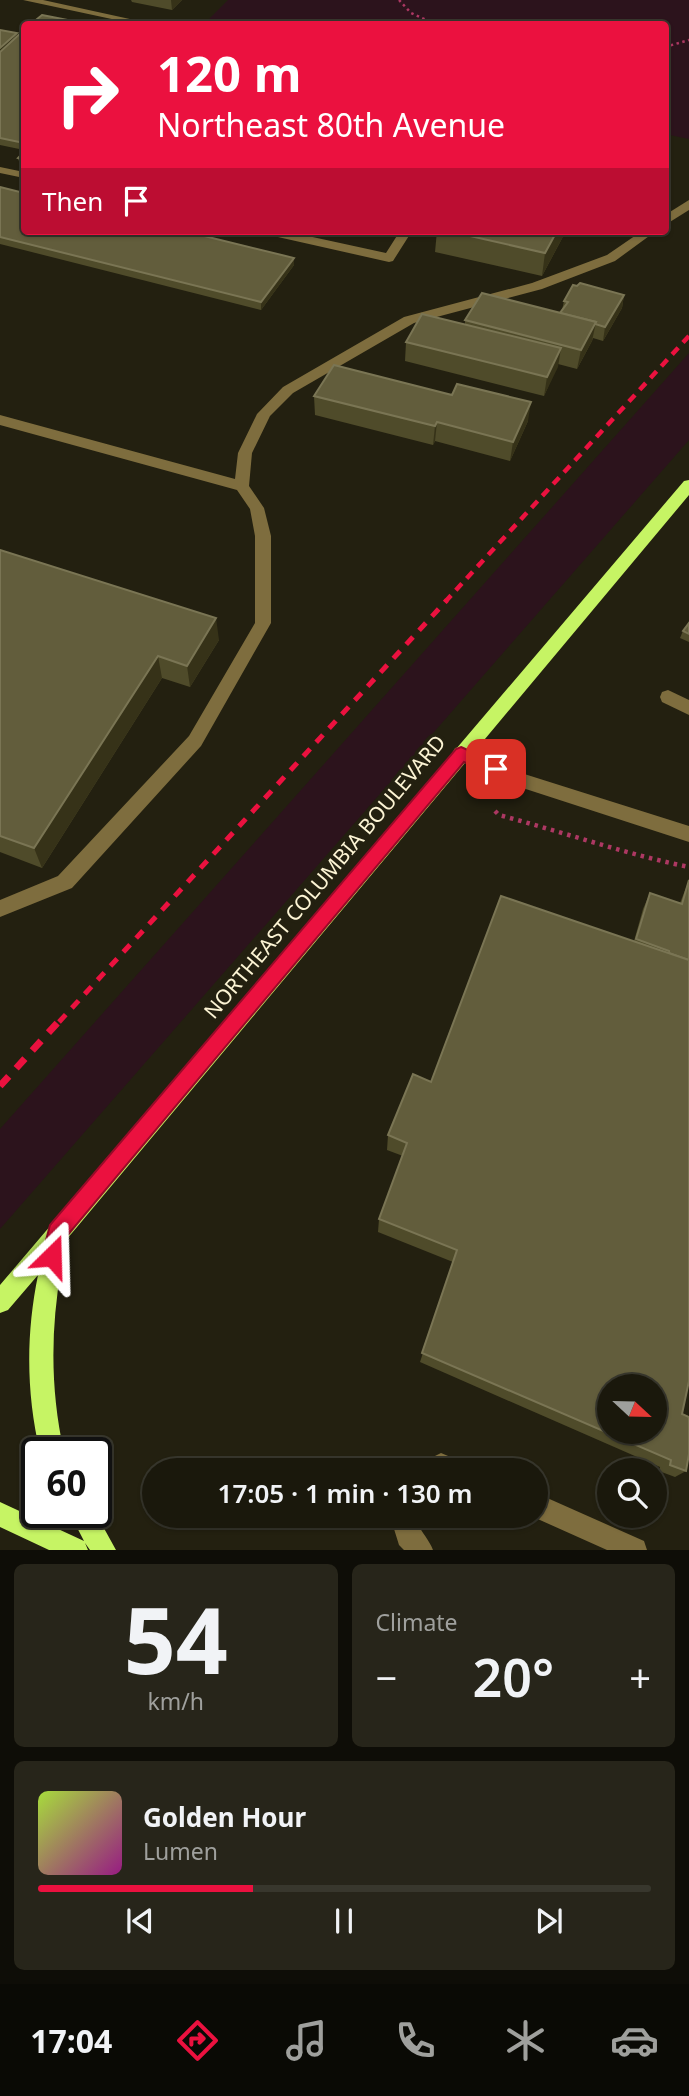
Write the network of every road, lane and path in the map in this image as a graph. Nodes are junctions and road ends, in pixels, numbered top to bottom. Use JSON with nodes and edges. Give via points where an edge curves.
{"nodes":[{"id":1,"x":28,"y":0,"type":"edge"},
{"id":2,"x":399,"y":0,"type":"edge"},
{"id":3,"x":133,"y":21,"type":"edge"},
{"id":4,"x":428,"y":21,"type":"edge"},
{"id":5,"x":689,"y":40,"type":"edge"},
{"id":6,"x":669,"y":46,"type":"edge"},
{"id":7,"x":0,"y":170,"type":"edge"},
{"id":8,"x":21,"y":175,"type":"edge"},
{"id":9,"x":689,"y":204,"type":"edge"},
{"id":10,"x":669,"y":218,"type":"edge"},
{"id":11,"x":287,"y":235,"type":"edge"},
{"id":12,"x":404,"y":235,"type":"edge"},
{"id":13,"x":644,"y":235,"type":"edge"},
{"id":14,"x":0,"y":420,"type":"edge"},
{"id":15,"x":689,"y":485,"type":"edge"},
{"id":16,"x":243,"y":486,"type":"junction"},
{"id":17,"x":668,"y":697,"type":"dead end"},
{"id":18,"x":689,"y":708,"type":"edge"},
{"id":19,"x":461,"y":753,"type":"junction"},
{"id":20,"x":495,"y":811,"type":"dead end"},
{"id":21,"x":689,"y":834,"type":"edge"},
{"id":22,"x":689,"y":867,"type":"edge"},
{"id":23,"x":0,"y":909,"type":"edge"},
{"id":24,"x":57,"y":1233,"type":"junction"},
{"id":25,"x":0,"y":1302,"type":"edge"},
{"id":26,"x":49,"y":1437,"type":"edge"},
{"id":27,"x":548,"y":1510,"type":"edge"},
{"id":28,"x":0,"y":1514,"type":"edge"},
{"id":29,"x":91,"y":1528,"type":"edge"},
{"id":30,"x":406,"y":1528,"type":"edge"},
{"id":31,"x":76,"y":1550,"type":"edge"},
{"id":32,"x":104,"y":1550,"type":"edge"},
{"id":33,"x":421,"y":1550,"type":"edge"},
{"id":34,"x":635,"y":1550,"type":"edge"}],
"edges":[{"from":1,"to":3,"type":"street"},
{"from":2,"to":4,"type":"path","via":[[411,13]]},
{"from":5,"to":6,"type":"path"},
{"from":7,"to":8,"type":"street"},
{"from":9,"to":10,"type":"street"},
{"from":11,"to":12,"type":"street","via":[[389,258]]},
{"from":13,"to":16,"type":"street","via":[[611,258],[537,286],[409,320],[288,390],[264,414],[245,453]]},
{"from":14,"to":16,"type":"street"},
{"from":15,"to":19,"type":"main road","name":"NORTHEAST COLUMBIA BOULEVARD"},
{"from":16,"to":23,"type":"street","via":[[257,508],[263,536],[263,623],[216,705],[195,741],[65,882]]},
{"from":17,"to":18,"type":"street"},
{"from":19,"to":21,"type":"street","via":[[513,778]]},
{"from":19,"to":24,"type":"main road","name":"NORTHEAST COLUMBIA BOULEVARD"},
{"from":20,"to":22,"type":"path","via":[[499,816],[638,857]]},
{"from":24,"to":25,"type":"main road","name":"NORTHEAST COLUMBIA BOULEVARD"},
{"from":24,"to":26,"type":"main road","via":[[41,1332],[41,1390]]},
{"from":27,"to":34,"type":"street"},
{"from":28,"to":31,"type":"main road"},
{"from":29,"to":32,"type":"main road"},
{"from":30,"to":33,"type":"street"}]}
